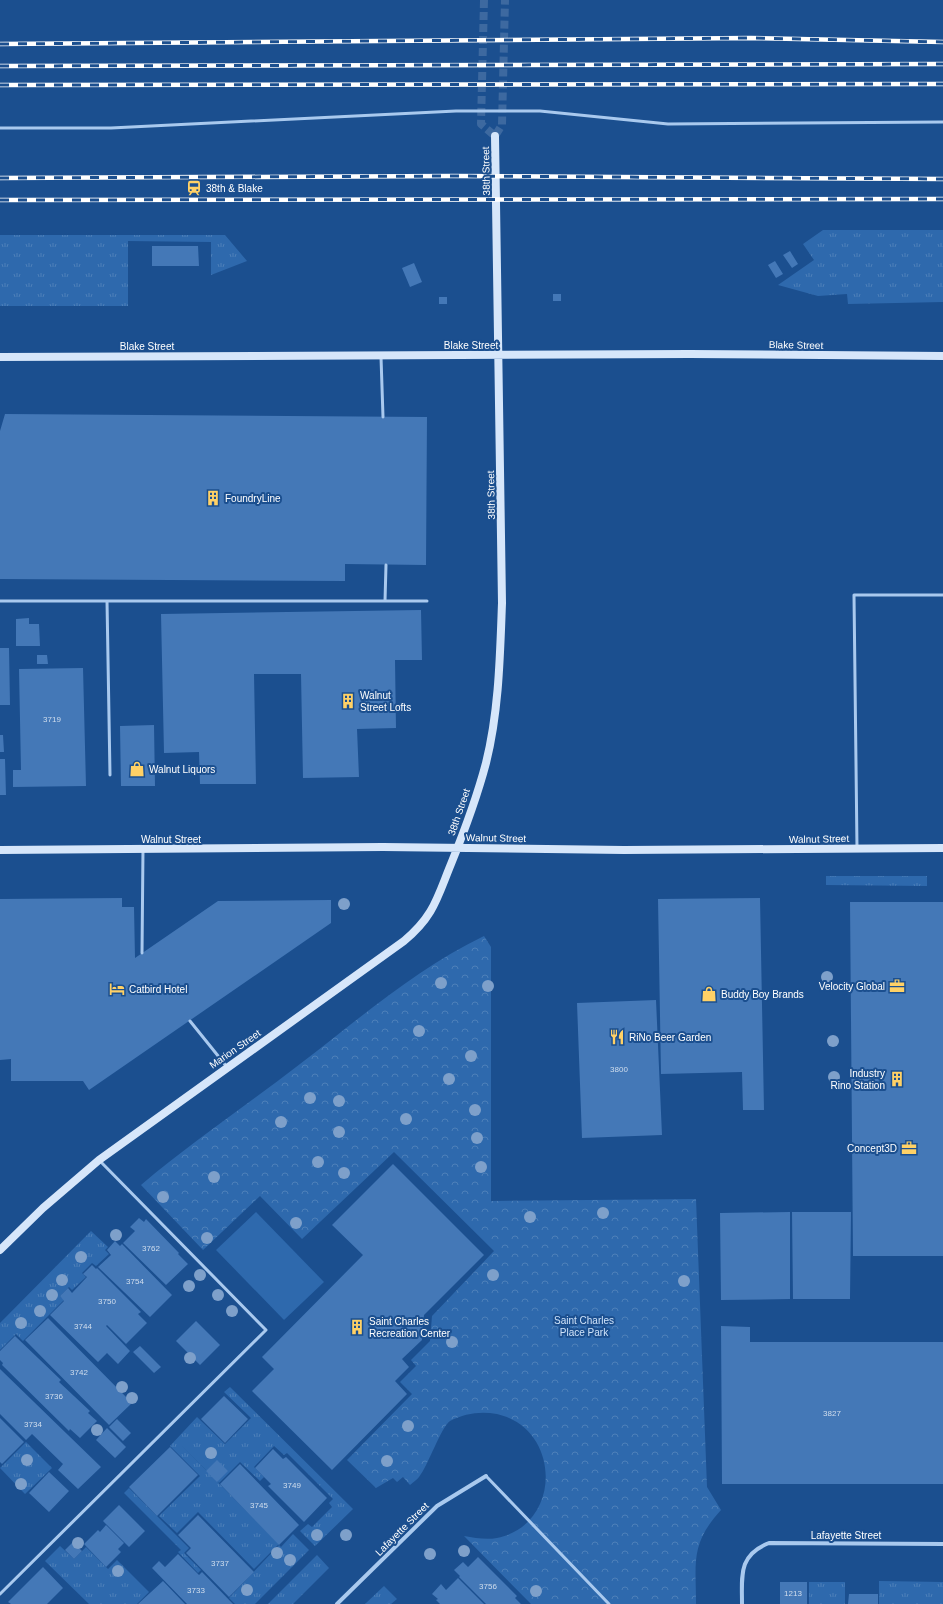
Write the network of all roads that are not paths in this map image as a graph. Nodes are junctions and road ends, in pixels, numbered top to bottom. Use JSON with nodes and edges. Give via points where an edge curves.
{"nodes":[{"id":1,"x":943,"y":122,"type":"edge"},
{"id":2,"x":0,"y":128,"type":"edge"},
{"id":3,"x":495,"y":136,"type":"dead end"},
{"id":4,"x":381,"y":355,"type":"junction"},
{"id":5,"x":943,"y":356,"type":"edge"},
{"id":6,"x":0,"y":357,"type":"edge"},
{"id":7,"x":383,"y":417,"type":"dead end"},
{"id":8,"x":386,"y":565,"type":"dead end"},
{"id":9,"x":943,"y":595,"type":"edge"},
{"id":10,"x":0,"y":601,"type":"edge"},
{"id":11,"x":107,"y":601,"type":"junction"},
{"id":12,"x":385,"y":601,"type":"junction"},
{"id":13,"x":427,"y":601,"type":"dead end"},
{"id":14,"x":110,"y":775,"type":"dead end"},
{"id":15,"x":458,"y":847,"type":"junction"},
{"id":16,"x":857,"y":848,"type":"junction"},
{"id":17,"x":943,"y":848,"type":"edge"},
{"id":18,"x":142,"y":849,"type":"junction"},
{"id":19,"x":0,"y":850,"type":"edge"},
{"id":20,"x":142,"y":953,"type":"dead end"},
{"id":21,"x":190,"y":1021,"type":"dead end"},
{"id":22,"x":227,"y":1067,"type":"junction"},
{"id":23,"x":99,"y":1160,"type":"junction"},
{"id":24,"x":0,"y":1250,"type":"edge"},
{"id":25,"x":486,"y":1476,"type":"joint"},
{"id":26,"x":943,"y":1544,"type":"edge"},
{"id":27,"x":0,"y":1594,"type":"edge"},
{"id":28,"x":337,"y":1604,"type":"edge"},
{"id":29,"x":609,"y":1604,"type":"edge"},
{"id":30,"x":742,"y":1604,"type":"edge"}],
"edges":[{"from":1,"to":2,"type":"lane","via":[[668,124],[540,111],[456,110],[111,128]]},
{"from":3,"to":15,"type":"street","name":"38th Street","via":[[502,603],[498,679],[486,763]]},
{"from":4,"to":5,"type":"street","name":"Blake Street"},
{"from":4,"to":6,"type":"street","name":"Blake Street"},
{"from":4,"to":7,"type":"lane"},
{"from":8,"to":12,"type":"lane"},
{"from":9,"to":16,"type":"lane","via":[[854,595]]},
{"from":10,"to":11,"type":"lane"},
{"from":11,"to":12,"type":"lane"},
{"from":11,"to":14,"type":"lane"},
{"from":12,"to":13,"type":"lane"},
{"from":15,"to":16,"type":"street","name":"Walnut Street","via":[[624,850]]},
{"from":15,"to":18,"type":"street","name":"Walnut Street"},
{"from":15,"to":22,"type":"street","name":"Marion Street","via":[[434,907],[419,928]]},
{"from":16,"to":17,"type":"street","name":"Walnut Street"},
{"from":18,"to":19,"type":"street","name":"Walnut Street"},
{"from":18,"to":20,"type":"lane"},
{"from":21,"to":22,"type":"lane"},
{"from":22,"to":23,"type":"street","name":"Marion Street"},
{"from":23,"to":24,"type":"street","name":"Marion Street","via":[[43,1208]]},
{"from":23,"to":27,"type":"lane","via":[[266,1330]]},
{"from":25,"to":28,"type":"street","name":"Lafayette Street","via":[[437,1506]]},
{"from":25,"to":29,"type":"lane"},
{"from":26,"to":30,"type":"street","name":"Lafayette Street","via":[[769,1544],[751,1553],[746,1562],[742,1572]]}]}
